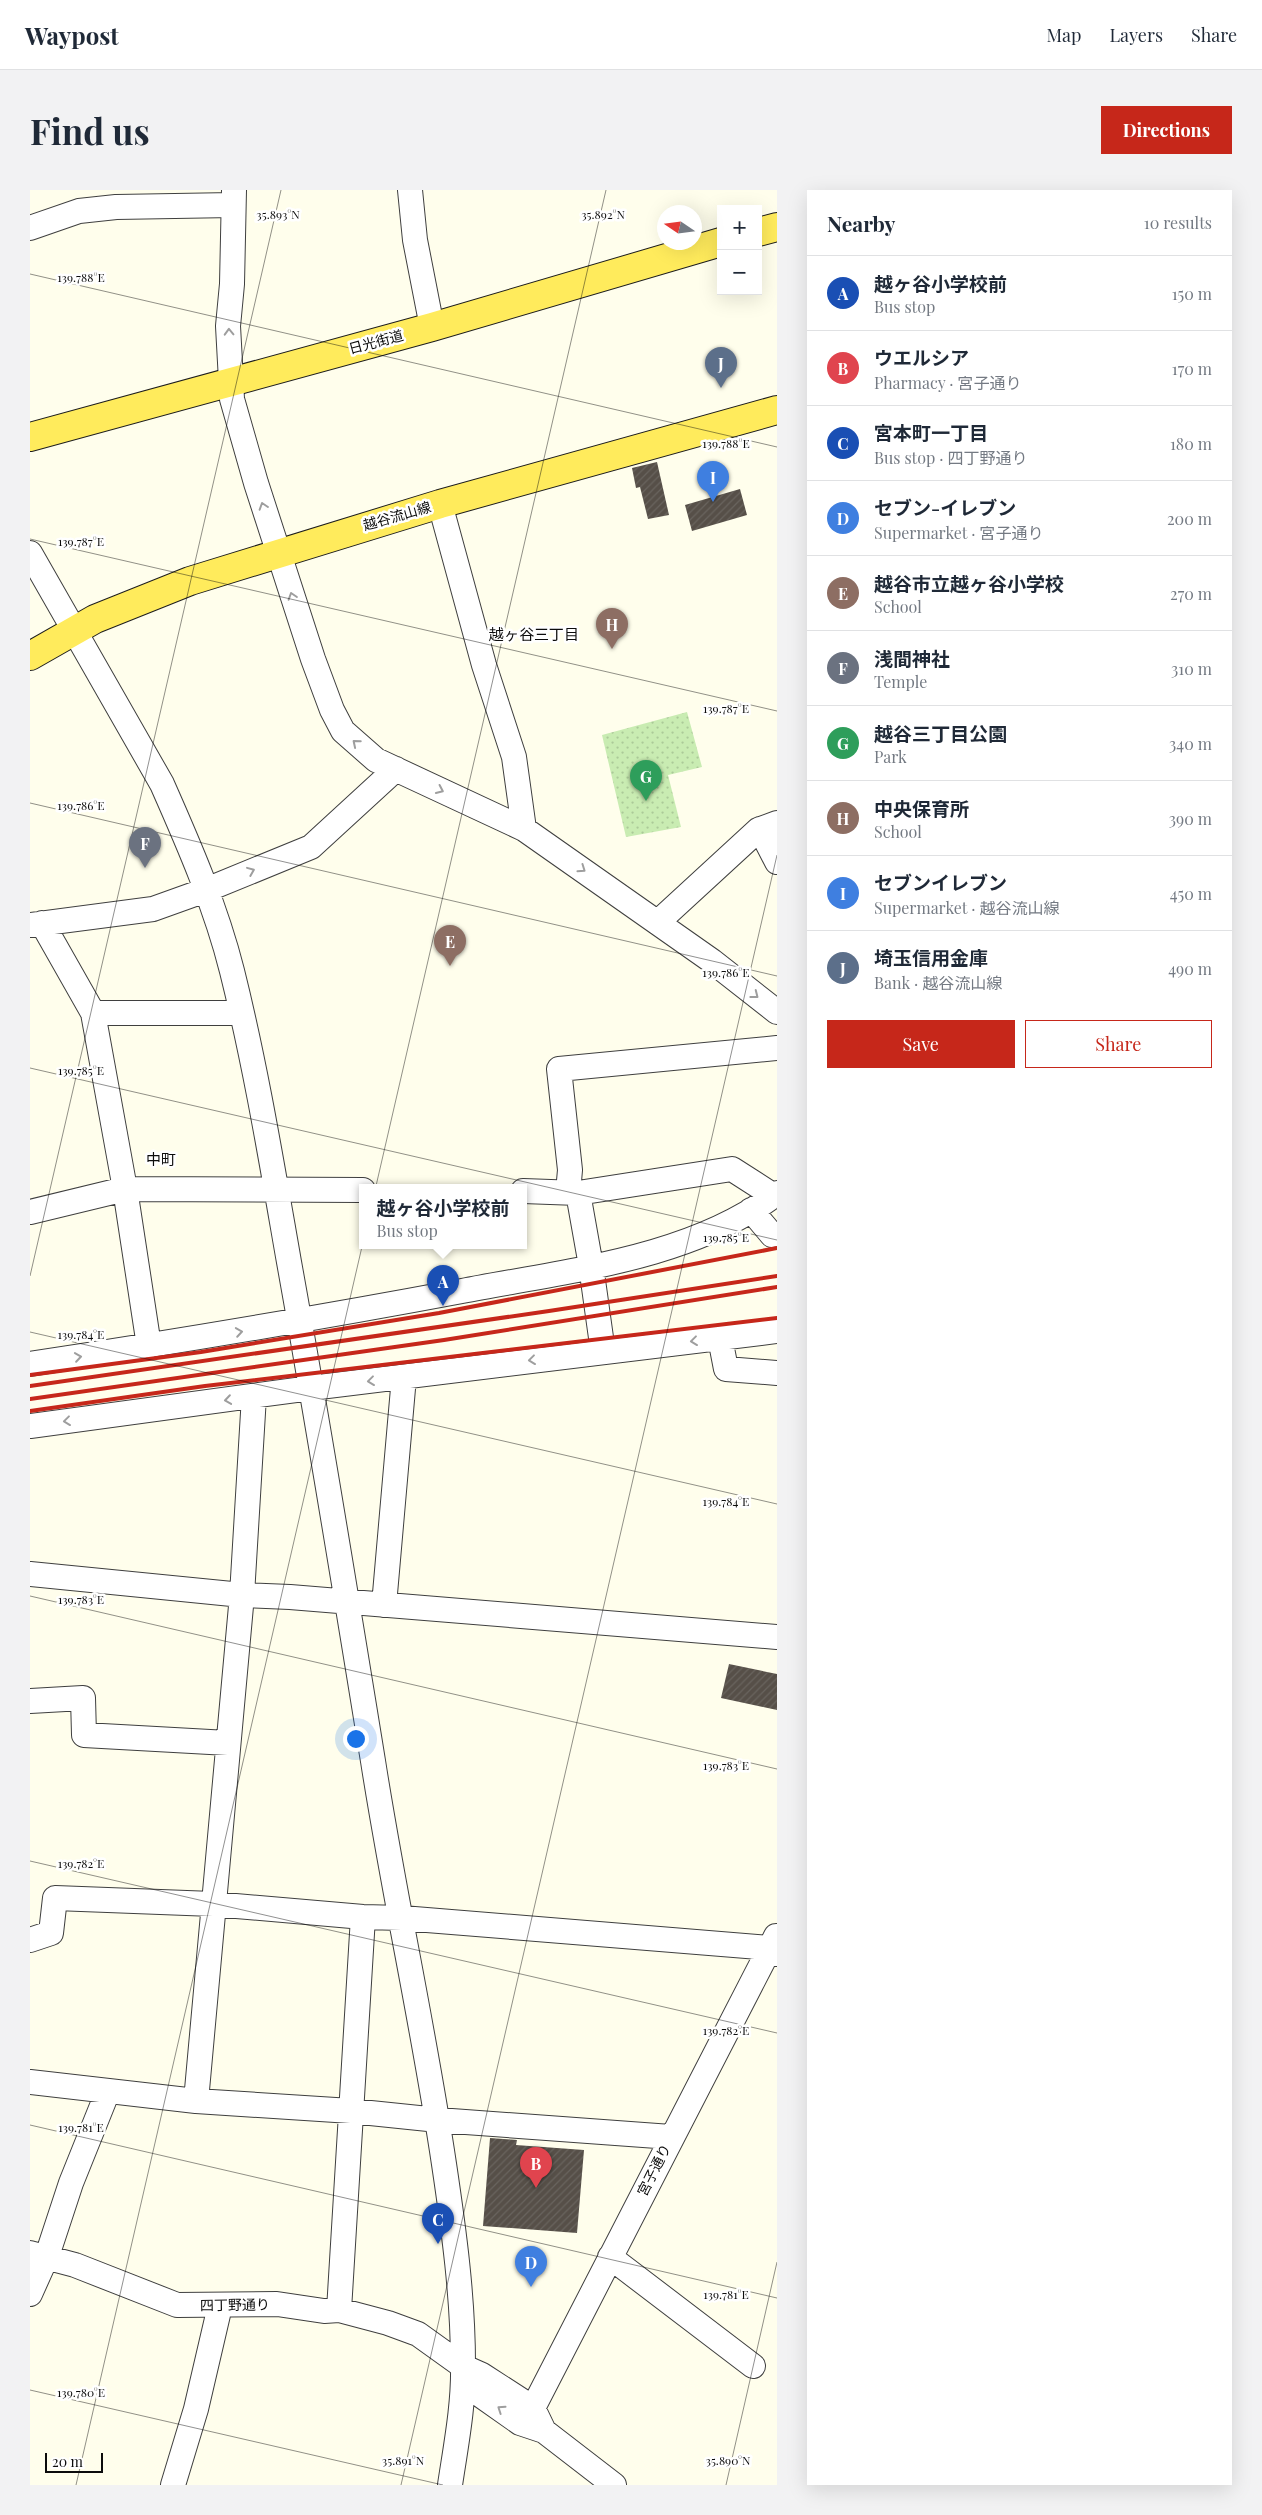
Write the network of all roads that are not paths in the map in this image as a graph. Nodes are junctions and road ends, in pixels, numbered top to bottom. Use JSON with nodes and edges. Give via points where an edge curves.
{"nodes":[{"id":1,"x":410,"y":190,"type":"edge"},
{"id":2,"x":233,"y":198,"type":"edge"},
{"id":3,"x":777,"y":227,"type":"edge"},
{"id":4,"x":30,"y":228,"type":"edge"},
{"id":5,"x":762,"y":231,"type":"edge"},
{"id":6,"x":717,"y":243,"type":"edge"},
{"id":7,"x":432,"y":326,"type":"junction"},
{"id":8,"x":231,"y":381,"type":"junction"},
{"id":9,"x":777,"y":410,"type":"edge"},
{"id":10,"x":30,"y":437,"type":"edge"},
{"id":11,"x":440,"y":504,"type":"junction"},
{"id":12,"x":278,"y":552,"type":"junction"},
{"id":13,"x":30,"y":553,"type":"edge"},
{"id":14,"x":75,"y":629,"type":"junction"},
{"id":15,"x":30,"y":656,"type":"edge"},
{"id":16,"x":396,"y":769,"type":"junction"},
{"id":17,"x":768,"y":826,"type":"edge"},
{"id":18,"x":524,"y":829,"type":"junction"},
{"id":19,"x":777,"y":862,"type":"edge"},
{"id":20,"x":206,"y":890,"type":"junction"},
{"id":21,"x":658,"y":922,"type":"junction"},
{"id":22,"x":36,"y":924,"type":"edge"},
{"id":23,"x":777,"y":1012,"type":"edge"},
{"id":24,"x":93,"y":1013,"type":"junction"},
{"id":25,"x":241,"y":1013,"type":"junction"},
{"id":26,"x":777,"y":1048,"type":"edge"},
{"id":27,"x":276,"y":1188,"type":"junction"},
{"id":28,"x":125,"y":1189,"type":"junction"},
{"id":29,"x":359,"y":1190,"type":"edge"},
{"id":30,"x":527,"y":1191,"type":"edge"},
{"id":31,"x":573,"y":1192,"type":"junction"},
{"id":32,"x":776,"y":1194,"type":"edge"},
{"id":33,"x":751,"y":1210,"type":"junction"},
{"id":34,"x":30,"y":1212,"type":"edge"},
{"id":35,"x":777,"y":1234,"type":"edge"},
{"id":36,"x":591,"y":1266,"type":"junction"},
{"id":37,"x":300,"y":1322,"type":"junction"},
{"id":38,"x":777,"y":1331,"type":"edge"},
{"id":39,"x":720,"y":1338,"type":"junction"},
{"id":40,"x":149,"y":1346,"type":"junction"},
{"id":41,"x":602,"y":1352,"type":"junction"},
{"id":42,"x":30,"y":1364,"type":"edge"},
{"id":43,"x":777,"y":1373,"type":"edge"},
{"id":44,"x":404,"y":1377,"type":"junction"},
{"id":45,"x":311,"y":1388,"type":"junction"},
{"id":46,"x":254,"y":1396,"type":"junction"},
{"id":47,"x":30,"y":1426,"type":"edge"},
{"id":48,"x":30,"y":1574,"type":"edge"},
{"id":49,"x":242,"y":1595,"type":"junction"},
{"id":50,"x":348,"y":1602,"type":"junction"},
{"id":51,"x":384,"y":1605,"type":"junction"},
{"id":52,"x":777,"y":1636,"type":"edge"},
{"id":53,"x":30,"y":1701,"type":"edge"},
{"id":54,"x":228,"y":1743,"type":"junction"},
{"id":55,"x":213,"y":1904,"type":"junction"},
{"id":56,"x":363,"y":1917,"type":"junction"},
{"id":57,"x":402,"y":1918,"type":"junction"},
{"id":58,"x":30,"y":1940,"type":"edge"},
{"id":59,"x":775,"y":1945,"type":"edge"},
{"id":60,"x":30,"y":2082,"type":"edge"},
{"id":61,"x":108,"y":2091,"type":"junction"},
{"id":62,"x":196,"y":2101,"type":"junction"},
{"id":63,"x":351,"y":2111,"type":"junction"},
{"id":64,"x":438,"y":2120,"type":"junction"},
{"id":65,"x":671,"y":2137,"type":"junction"},
{"id":66,"x":38,"y":2254,"type":"edge"},
{"id":67,"x":610,"y":2257,"type":"junction"},
{"id":68,"x":30,"y":2294,"type":"edge"},
{"id":69,"x":220,"y":2306,"type":"junction"},
{"id":70,"x":339,"y":2310,"type":"junction"},
{"id":71,"x":753,"y":2366,"type":"dead end"},
{"id":72,"x":464,"y":2367,"type":"junction"},
{"id":73,"x":532,"y":2408,"type":"junction"},
{"id":74,"x":544,"y":2431,"type":"junction"},
{"id":75,"x":173,"y":2485,"type":"edge"},
{"id":76,"x":450,"y":2485,"type":"edge"},
{"id":77,"x":614,"y":2485,"type":"edge"}],
"edges":[{"from":1,"to":7,"type":"street","via":[[415,240]]},
{"from":2,"to":4,"type":"street","via":[[79,212]]},
{"from":8,"to":2,"type":"street","one_way":true,"via":[[228,326]]},
{"from":3,"to":5,"type":"main road"},
{"from":6,"to":7,"type":"main road","name":"日光街道"},
{"from":7,"to":8,"type":"main road","name":"日光街道"},
{"from":8,"to":10,"type":"main road","name":"日光街道"},
{"from":12,"to":8,"type":"street","one_way":true,"via":[[232,400]]},
{"from":9,"to":11,"type":"main road","name":"越谷流山線"},
{"from":11,"to":12,"type":"main road","name":"越谷流山線"},
{"from":11,"to":18,"type":"street","via":[[484,665],[514,757]]},
{"from":12,"to":14,"type":"main road","name":"越谷流山線","via":[[143,598]]},
{"from":16,"to":12,"type":"street","one_way":true,"via":[[376,760],[342,731],[313,660]]},
{"from":13,"to":14,"type":"street"},
{"from":14,"to":15,"type":"main road","name":"越谷流山線"},
{"from":14,"to":20,"type":"street","via":[[162,784]]},
{"from":16,"to":18,"type":"street","one_way":true},
{"from":20,"to":16,"type":"street","one_way":true,"via":[[311,847]]},
{"from":17,"to":19,"type":"street"},
{"from":17,"to":21,"type":"street"},
{"from":18,"to":21,"type":"street","one_way":true},
{"from":20,"to":22,"type":"street","via":[[153,909]]},
{"from":20,"to":25,"type":"street","via":[[232,970]]},
{"from":21,"to":23,"type":"street","one_way":true},
{"from":22,"to":24,"type":"street"},
{"from":24,"to":25,"type":"street"},
{"from":24,"to":28,"type":"street"},
{"from":25,"to":27,"type":"street"},
{"from":26,"to":31,"type":"street","via":[[559,1068]]},
{"from":27,"to":28,"type":"street"},
{"from":27,"to":29,"type":"street"},
{"from":27,"to":37,"type":"street"},
{"from":28,"to":34,"type":"street"},
{"from":28,"to":40,"type":"street"},
{"from":30,"to":31,"type":"street"},
{"from":31,"to":32,"type":"street","via":[[732,1169]]},
{"from":31,"to":36,"type":"street"},
{"from":32,"to":33,"type":"street"},
{"from":33,"to":35,"type":"street","via":[[772,1235]]},
{"from":33,"to":36,"type":"street","via":[[693,1238]]},
{"from":36,"to":37,"type":"street"},
{"from":36,"to":41,"type":"street"},
{"from":40,"to":37,"type":"street","one_way":true},
{"from":37,"to":45,"type":"street"},
{"from":38,"to":39,"type":"street"},
{"from":39,"to":41,"type":"street","one_way":true},
{"from":39,"to":43,"type":"street","via":[[726,1370]]},
{"from":42,"to":40,"type":"street","one_way":true},
{"from":41,"to":44,"type":"street","one_way":true},
{"from":44,"to":45,"type":"street","one_way":true},
{"from":44,"to":51,"type":"street"},
{"from":45,"to":46,"type":"street"},
{"from":45,"to":50,"type":"street"},
{"from":46,"to":47,"type":"street","one_way":true},
{"from":46,"to":49,"type":"street"},
{"from":48,"to":49,"type":"street"},
{"from":49,"to":50,"type":"street"},
{"from":49,"to":54,"type":"street"},
{"from":50,"to":51,"type":"street"},
{"from":50,"to":57,"type":"street"},
{"from":51,"to":52,"type":"street"},
{"from":53,"to":54,"type":"street","via":[[83,1698],[84,1734]]},
{"from":54,"to":55,"type":"street"},
{"from":55,"to":56,"type":"street"},
{"from":55,"to":58,"type":"street","via":[[55,1898],[51,1933]]},
{"from":55,"to":62,"type":"street"},
{"from":56,"to":57,"type":"street"},
{"from":56,"to":63,"type":"street"},
{"from":57,"to":59,"type":"street"},
{"from":57,"to":64,"type":"street"},
{"from":59,"to":65,"type":"street","name":"宮子通り"},
{"from":60,"to":61,"type":"street"},
{"from":61,"to":62,"type":"street"},
{"from":61,"to":66,"type":"street"},
{"from":62,"to":63,"type":"street"},
{"from":63,"to":64,"type":"street"},
{"from":63,"to":70,"type":"street"},
{"from":64,"to":65,"type":"street"},
{"from":64,"to":72,"type":"street","via":[[456,2244]]},
{"from":65,"to":67,"type":"street","name":"宮子通り"},
{"from":66,"to":68,"type":"street"},
{"from":66,"to":69,"type":"street","name":"四丁野通り","via":[[177,2305]]},
{"from":67,"to":71,"type":"street"},
{"from":67,"to":73,"type":"street","name":"宮子通り"},
{"from":69,"to":70,"type":"street","name":"四丁野通り","via":[[249,2303]]},
{"from":69,"to":75,"type":"street","via":[[196,2408]]},
{"from":70,"to":72,"type":"street","name":"四丁野通り","via":[[418,2334]]},
{"from":72,"to":73,"type":"street","name":"四丁野通り"},
{"from":74,"to":72,"type":"street","name":"四丁野通り","one_way":true,"via":[[520,2423],[476,2392]]},
{"from":72,"to":76,"type":"street"},
{"from":73,"to":74,"type":"street","name":"四丁野通り"},
{"from":74,"to":77,"type":"street","name":"四丁野通り"}]}
